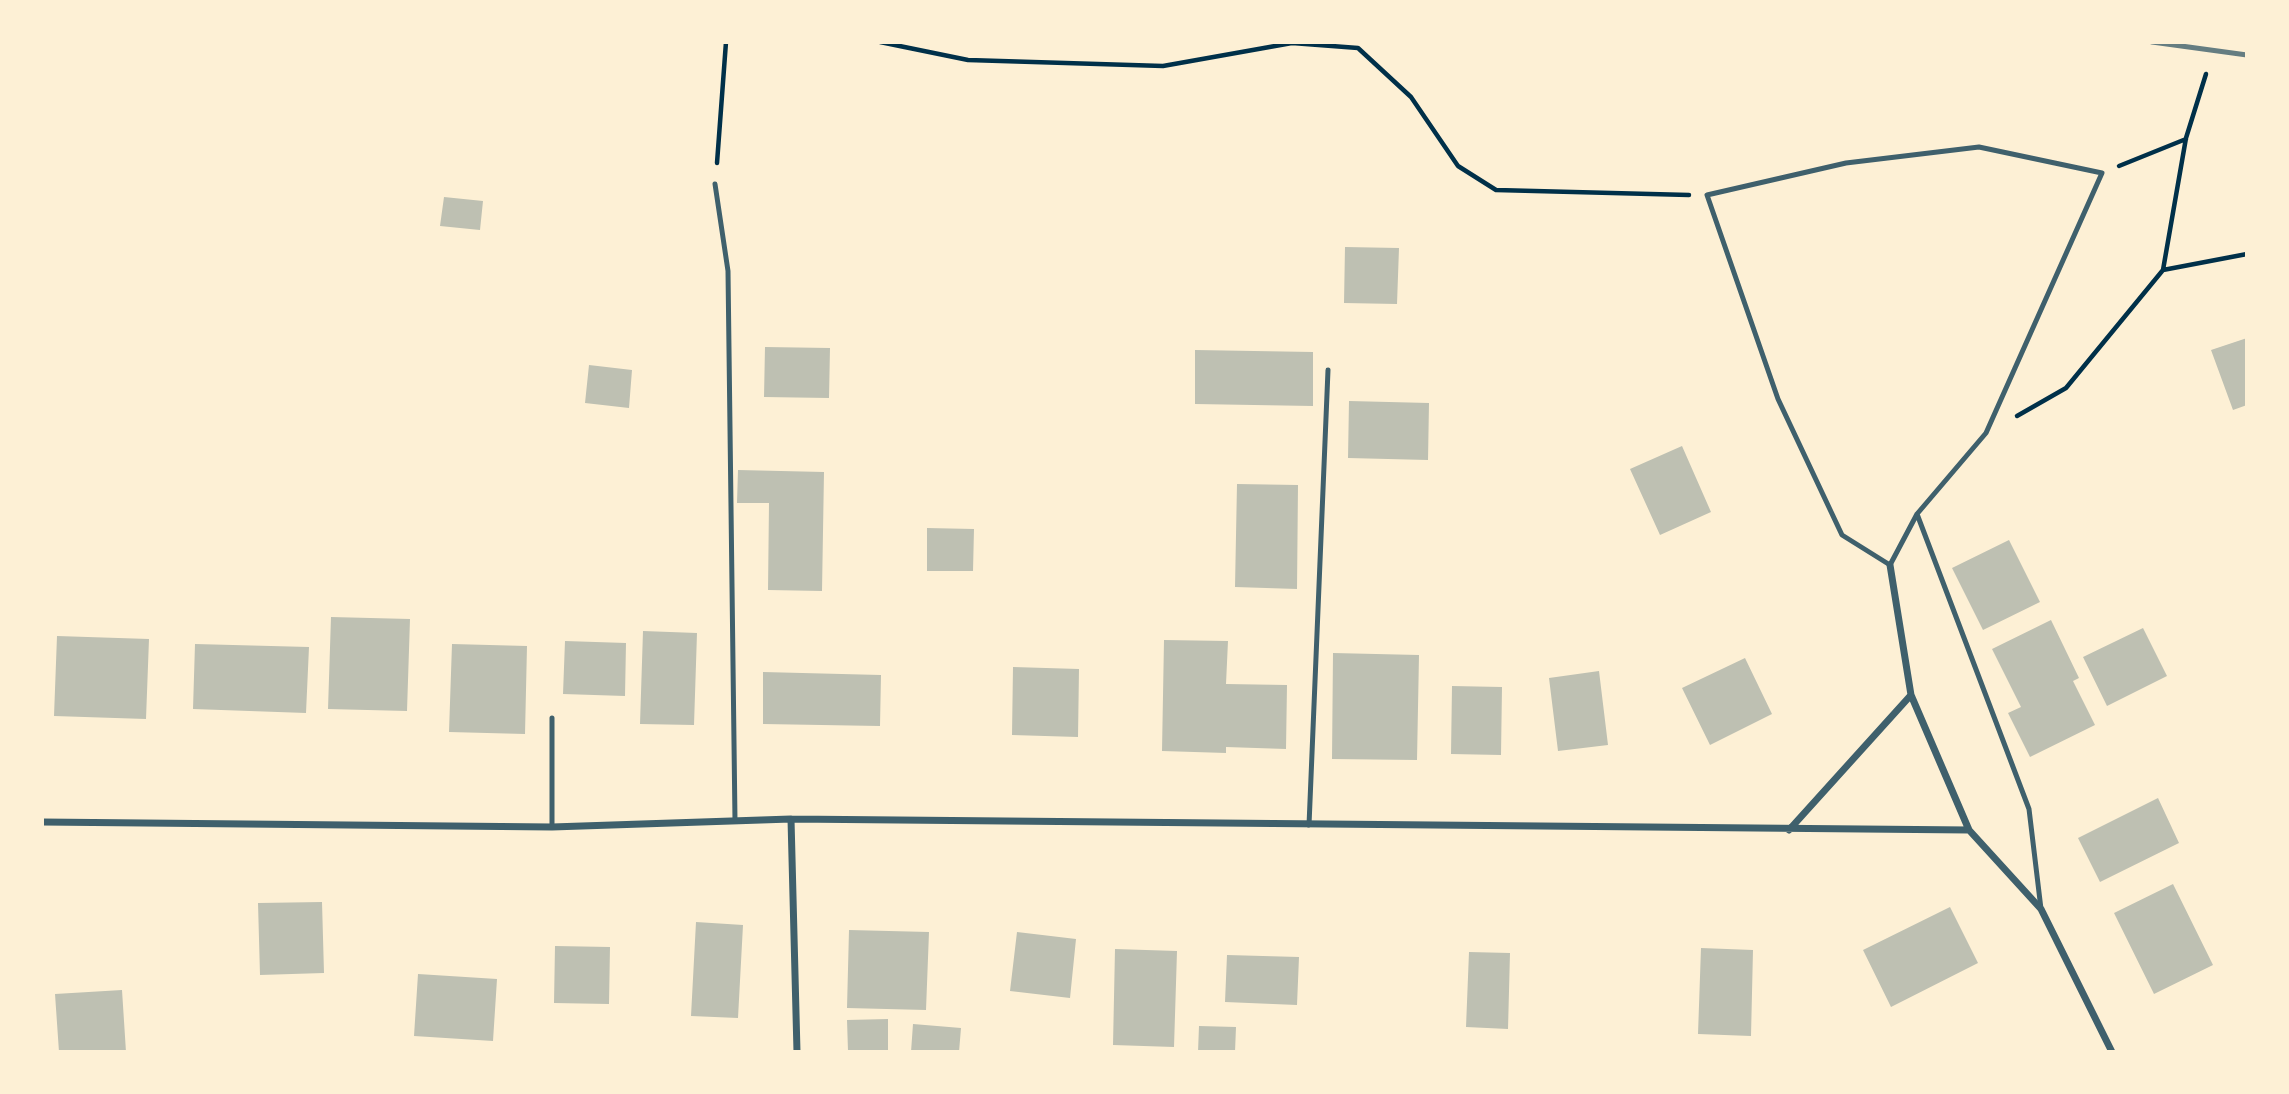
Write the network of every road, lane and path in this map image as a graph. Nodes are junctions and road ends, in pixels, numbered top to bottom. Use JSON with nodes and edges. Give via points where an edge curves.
{"nodes":[{"id":1,"x":726,"y":42,"type":"edge"},
{"id":2,"x":880,"y":42,"type":"edge"},
{"id":3,"x":2206,"y":74,"type":"dead end"},
{"id":4,"x":2186,"y":138,"type":"junction"},
{"id":5,"x":2102,"y":173,"type":"junction"},
{"id":6,"x":715,"y":184,"type":"joint"},
{"id":7,"x":1707,"y":195,"type":"junction"},
{"id":8,"x":2247,"y":254,"type":"edge"},
{"id":9,"x":2164,"y":270,"type":"junction"},
{"id":10,"x":1328,"y":370,"type":"dead end"},
{"id":11,"x":1986,"y":433,"type":"junction"},
{"id":12,"x":1917,"y":514,"type":"junction"},
{"id":13,"x":1890,"y":565,"type":"junction"},
{"id":14,"x":1911,"y":695,"type":"junction"},
{"id":15,"x":552,"y":718,"type":"dead end"},
{"id":16,"x":791,"y":819,"type":"junction"},
{"id":17,"x":735,"y":821,"type":"junction"},
{"id":18,"x":42,"y":822,"type":"edge"},
{"id":19,"x":1309,"y":825,"type":"junction"},
{"id":20,"x":552,"y":827,"type":"junction"},
{"id":21,"x":1789,"y":830,"type":"junction"},
{"id":22,"x":1969,"y":830,"type":"junction"},
{"id":23,"x":2041,"y":909,"type":"junction"},
{"id":24,"x":797,"y":1052,"type":"edge"},
{"id":25,"x":2112,"y":1052,"type":"edge"}],
"edges":[{"from":1,"to":6,"type":"path"},
{"from":2,"to":7,"type":"path","via":[[968,60],[1163,66],[1292,43],[1357,48],[1411,97],[1458,166],[1496,190]]},
{"from":3,"to":4,"type":"path"},
{"from":4,"to":5,"type":"path"},
{"from":4,"to":9,"type":"path"},
{"from":5,"to":7,"type":"lane","via":[[1979,147],[1846,163]]},
{"from":5,"to":11,"type":"lane"},
{"from":6,"to":17,"type":"lane","via":[[728,271]]},
{"from":7,"to":13,"type":"lane","via":[[1778,399],[1842,535]]},
{"from":8,"to":9,"type":"path"},
{"from":9,"to":11,"type":"path","via":[[2066,388]]},
{"from":10,"to":19,"type":"lane"},
{"from":11,"to":12,"type":"lane"},
{"from":12,"to":13,"type":"lane"},
{"from":12,"to":23,"type":"lane","via":[[2029,809]]},
{"from":13,"to":14,"type":"street"},
{"from":14,"to":21,"type":"street"},
{"from":14,"to":22,"type":"street"},
{"from":15,"to":20,"type":"lane"},
{"from":16,"to":17,"type":"street"},
{"from":16,"to":19,"type":"street"},
{"from":16,"to":24,"type":"street"},
{"from":17,"to":20,"type":"street"},
{"from":18,"to":20,"type":"street"},
{"from":19,"to":21,"type":"street"},
{"from":21,"to":22,"type":"street"},
{"from":22,"to":23,"type":"street"},
{"from":23,"to":25,"type":"street"}]}
